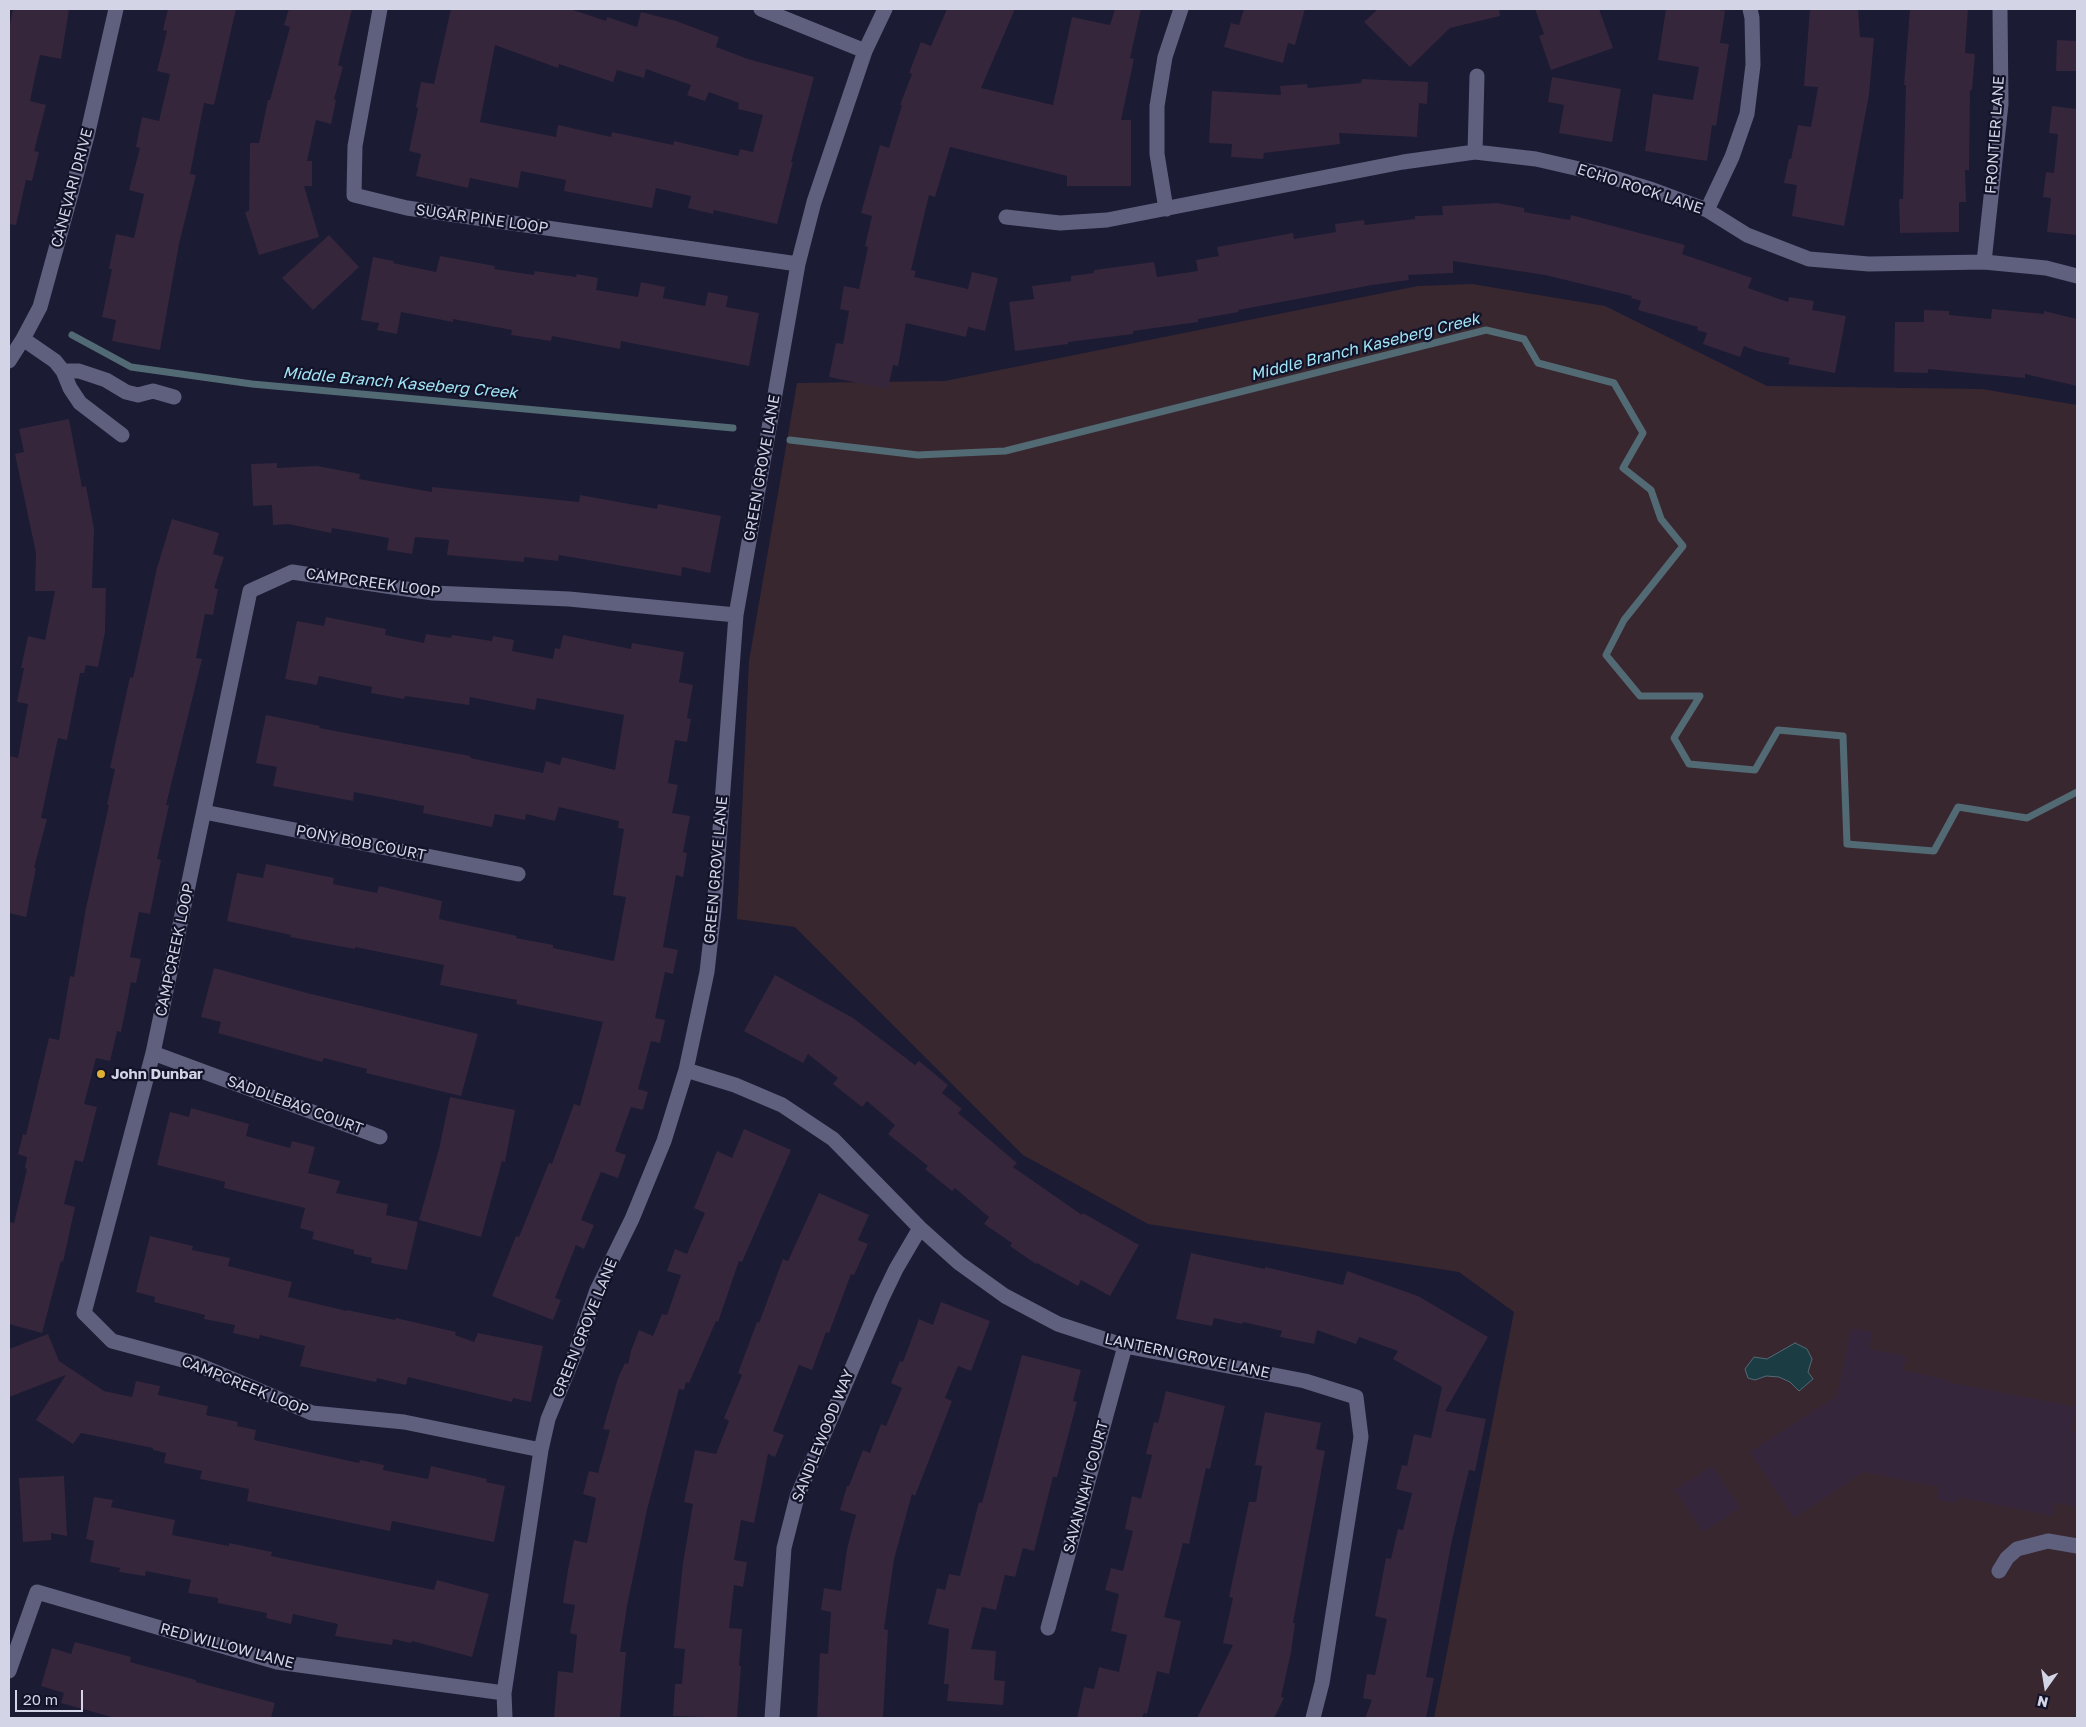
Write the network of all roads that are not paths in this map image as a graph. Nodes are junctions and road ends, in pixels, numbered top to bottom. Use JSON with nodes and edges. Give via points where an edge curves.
{"nodes":[{"id":1,"x":116,"y":9,"type":"edge"},
{"id":2,"x":380,"y":9,"type":"edge"},
{"id":3,"x":761,"y":9,"type":"edge"},
{"id":4,"x":885,"y":9,"type":"edge"},
{"id":5,"x":1181,"y":9,"type":"edge"},
{"id":6,"x":1750,"y":9,"type":"edge"},
{"id":7,"x":2000,"y":9,"type":"edge"},
{"id":8,"x":865,"y":51,"type":"junction"},
{"id":9,"x":1476,"y":76,"type":"dead end"},
{"id":10,"x":1475,"y":152,"type":"junction"},
{"id":11,"x":1166,"y":209,"type":"junction"},
{"id":12,"x":1707,"y":210,"type":"junction"},
{"id":13,"x":1006,"y":218,"type":"dead end"},
{"id":14,"x":1984,"y":262,"type":"junction"},
{"id":15,"x":798,"y":264,"type":"junction"},
{"id":16,"x":2077,"y":276,"type":"edge"},
{"id":17,"x":23,"y":339,"type":"junction"},
{"id":18,"x":9,"y":360,"type":"edge"},
{"id":19,"x":63,"y":371,"type":"junction"},
{"id":20,"x":174,"y":397,"type":"dead end"},
{"id":21,"x":122,"y":435,"type":"dead end"},
{"id":22,"x":736,"y":615,"type":"junction"},
{"id":23,"x":204,"y":812,"type":"junction"},
{"id":24,"x":518,"y":874,"type":"dead end"},
{"id":25,"x":153,"y":1052,"type":"junction"},
{"id":26,"x":686,"y":1070,"type":"junction"},
{"id":27,"x":380,"y":1137,"type":"dead end"},
{"id":28,"x":920,"y":1228,"type":"junction"},
{"id":29,"x":1125,"y":1346,"type":"junction"},
{"id":30,"x":541,"y":1450,"type":"junction"},
{"id":31,"x":2077,"y":1546,"type":"edge"},
{"id":32,"x":1999,"y":1571,"type":"dead end"},
{"id":33,"x":1048,"y":1628,"type":"dead end"},
{"id":34,"x":9,"y":1671,"type":"edge"},
{"id":35,"x":504,"y":1693,"type":"junction"},
{"id":36,"x":505,"y":1718,"type":"edge"},
{"id":37,"x":772,"y":1718,"type":"edge"},
{"id":38,"x":1313,"y":1718,"type":"edge"}],
"edges":[{"from":1,"to":17,"type":"street","name":"CANEVARI DRIVE","via":[[87,136],[40,307]]},
{"from":2,"to":15,"type":"street","name":"SUGAR PINE LOOP","via":[[355,146],[354,195],[407,208]]},
{"from":3,"to":8,"type":"street"},
{"from":4,"to":8,"type":"street","name":"GREEN GROVE LANE"},
{"from":5,"to":11,"type":"street","via":[[1166,57],[1157,106],[1157,154]]},
{"from":6,"to":12,"type":"street","via":[[1753,65],[1747,114],[1732,157]]},
{"from":7,"to":14,"type":"street","name":"FRONTIER LANE","via":[[2001,104]]},
{"from":8,"to":15,"type":"street","name":"GREEN GROVE LANE","via":[[814,202]]},
{"from":9,"to":10,"type":"street"},
{"from":10,"to":11,"type":"street","name":"ECHO ROCK LANE","via":[[1404,162]]},
{"from":10,"to":12,"type":"street","name":"ECHO ROCK LANE","via":[[1536,159],[1601,174]]},
{"from":11,"to":13,"type":"street","name":"ECHO ROCK LANE","via":[[1060,224]]},
{"from":12,"to":14,"type":"street","name":"ECHO ROCK LANE","via":[[1747,235],[1809,259],[1869,264]]},
{"from":14,"to":16,"type":"street","name":"ECHO ROCK LANE","via":[[2046,268]]},
{"from":15,"to":22,"type":"street","name":"GREEN GROVE LANE"},
{"from":17,"to":18,"type":"street","name":"CANEVARI DRIVE"},
{"from":17,"to":19,"type":"street","via":[[55,361]]},
{"from":19,"to":20,"type":"street","via":[[79,371],[138,395],[153,391]]},
{"from":19,"to":21,"type":"street","via":[[80,403]]},
{"from":22,"to":23,"type":"street","name":"CAMPCREEK LOOP","via":[[569,599],[433,593],[292,572],[250,591]]},
{"from":22,"to":26,"type":"street","name":"GREEN GROVE LANE","via":[[712,928],[707,972]]},
{"from":23,"to":24,"type":"street","name":"PONY BOB COURT"},
{"from":23,"to":25,"type":"street","name":"CAMPCREEK LOOP"},
{"from":25,"to":27,"type":"street","name":"SADDLEBAG COURT"},
{"from":25,"to":30,"type":"street","name":"CAMPCREEK LOOP","via":[[84,1314],[112,1341],[194,1363],[312,1413],[404,1422]]},
{"from":26,"to":28,"type":"street","name":"LANTERN GROVE LANE","via":[[735,1084],[782,1105],[811,1124],[833,1139]]},
{"from":26,"to":30,"type":"street","name":"GREEN GROVE LANE","via":[[664,1141],[632,1219],[597,1290],[548,1419]]},
{"from":28,"to":29,"type":"street","name":"LANTERN GROVE LANE","via":[[959,1263],[1005,1296],[1058,1324]]},
{"from":28,"to":37,"type":"street","name":"SANDLEWOOD WAY","via":[[882,1298],[796,1497],[784,1548]]},
{"from":29,"to":33,"type":"street","name":"SAVANNAH COURT"},
{"from":29,"to":38,"type":"street","name":"LANTERN GROVE LANE","via":[[1305,1381],[1356,1398],[1361,1437],[1322,1683]]},
{"from":30,"to":35,"type":"street","name":"GREEN GROVE LANE"},
{"from":31,"to":32,"type":"street","via":[[2048,1541],[2017,1549]]},
{"from":34,"to":35,"type":"street","name":"RED WILLOW LANE","via":[[37,1592],[277,1662]]},
{"from":35,"to":36,"type":"street","name":"GREEN GROVE LANE"}]}
